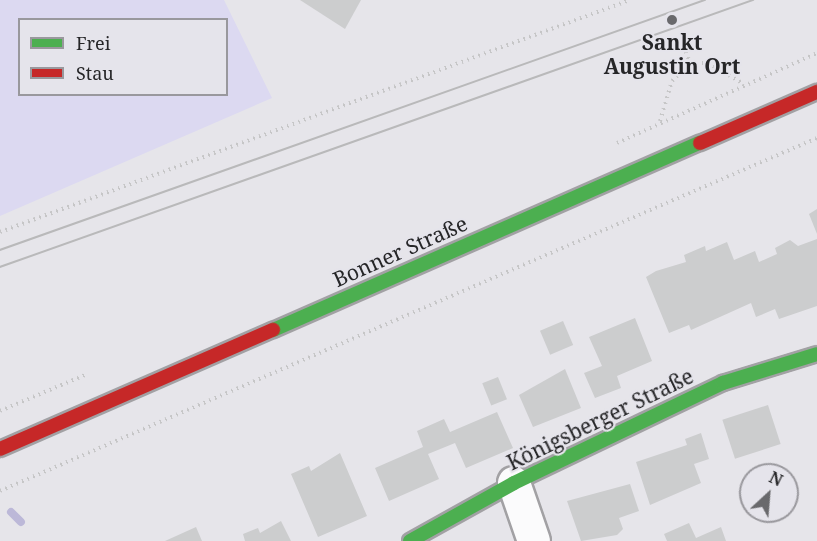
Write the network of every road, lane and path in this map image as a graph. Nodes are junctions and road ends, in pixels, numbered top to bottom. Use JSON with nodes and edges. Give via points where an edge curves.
{"nodes":[{"id":1,"x":630,"y":0,"type":"edge"},
{"id":2,"x":684,"y":46,"type":"dead end"},
{"id":3,"x":817,"y":53,"type":"edge"},
{"id":4,"x":690,"y":63,"type":"junction"},
{"id":5,"x":744,"y":84,"type":"junction"},
{"id":6,"x":817,"y":92,"type":"edge"},
{"id":7,"x":788,"y":104,"type":"junction"},
{"id":8,"x":817,"y":107,"type":"edge"},
{"id":9,"x":817,"y":138,"type":"edge"},
{"id":10,"x":0,"y":232,"type":"edge"},
{"id":11,"x":817,"y":354,"type":"edge"},
{"id":12,"x":0,"y":449,"type":"edge"},
{"id":13,"x":514,"y":483,"type":"junction"},
{"id":14,"x":0,"y":491,"type":"edge"},
{"id":15,"x":410,"y":541,"type":"edge"},
{"id":16,"x":534,"y":541,"type":"edge"}],
"edges":[{"from":1,"to":10,"type":"path"},
{"from":2,"to":4,"type":"path"},
{"from":3,"to":5,"type":"path"},
{"from":4,"to":5,"type":"path","via":[[708,63]]},
{"from":4,"to":5,"type":"path","via":[[672,81],[660,121]]},
{"from":6,"to":7,"type":"main road","name":"Bonner Straße"},
{"from":7,"to":8,"type":"main road"},
{"from":7,"to":12,"type":"main road","name":"Bonner Straße"},
{"from":9,"to":14,"type":"path"},
{"from":11,"to":13,"type":"main road","name":"Königsberger Straße","via":[[723,383]]},
{"from":13,"to":15,"type":"main road","name":"Königsberger Straße"},
{"from":13,"to":16,"type":"street"}]}
